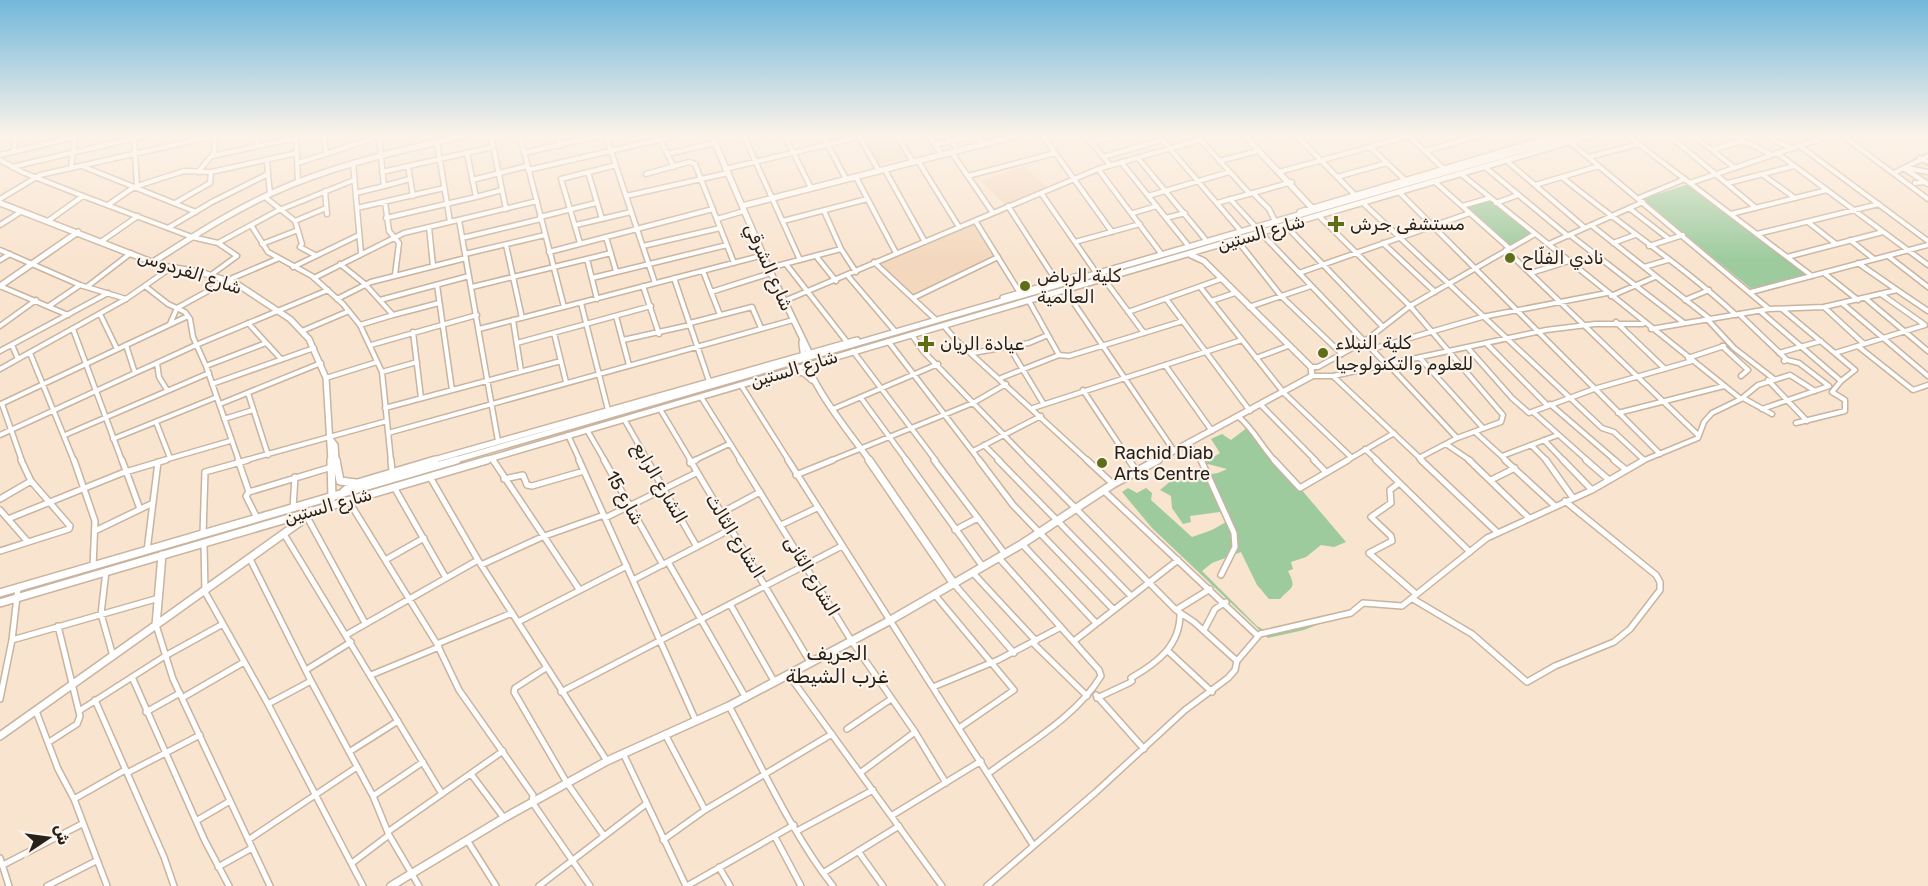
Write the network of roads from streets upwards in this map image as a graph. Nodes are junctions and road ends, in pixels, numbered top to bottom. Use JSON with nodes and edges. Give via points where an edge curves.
{"nodes":[{"id":1,"x":35,"y":177,"type":"joint"},
{"id":2,"x":112,"y":177,"type":"edge"},
{"id":3,"x":135,"y":177,"type":"edge"},
{"id":4,"x":165,"y":177,"type":"edge"},
{"id":5,"x":211,"y":177,"type":"edge"},
{"id":6,"x":262,"y":177,"type":"edge"},
{"id":7,"x":268,"y":177,"type":"edge"},
{"id":8,"x":298,"y":177,"type":"edge"},
{"id":9,"x":311,"y":177,"type":"edge"},
{"id":10,"x":383,"y":177,"type":"edge"},
{"id":11,"x":443,"y":177,"type":"edge"},
{"id":12,"x":482,"y":177,"type":"edge"},
{"id":13,"x":499,"y":177,"type":"edge"},
{"id":14,"x":531,"y":177,"type":"edge"},
{"id":15,"x":567,"y":177,"type":"edge"},
{"id":16,"x":589,"y":177,"type":"edge"},
{"id":17,"x":620,"y":177,"type":"edge"},
{"id":18,"x":709,"y":177,"type":"edge"},
{"id":19,"x":730,"y":177,"type":"edge"},
{"id":20,"x":763,"y":177,"type":"edge"},
{"id":21,"x":806,"y":177,"type":"edge"},
{"id":22,"x":854,"y":177,"type":"edge"},
{"id":23,"x":856,"y":177,"type":"edge"},
{"id":24,"x":886,"y":177,"type":"edge"},
{"id":25,"x":926,"y":177,"type":"edge"},
{"id":26,"x":969,"y":177,"type":"edge"},
{"id":27,"x":1072,"y":177,"type":"edge"},
{"id":28,"x":1080,"y":177,"type":"edge"},
{"id":29,"x":1104,"y":177,"type":"edge"},
{"id":30,"x":1133,"y":177,"type":"edge"},
{"id":31,"x":1155,"y":177,"type":"edge"},
{"id":32,"x":1196,"y":177,"type":"edge"},
{"id":33,"x":1208,"y":177,"type":"edge"},
{"id":34,"x":1235,"y":177,"type":"edge"},
{"id":35,"x":1285,"y":177,"type":"edge"},
{"id":36,"x":1337,"y":177,"type":"edge"},
{"id":37,"x":1402,"y":177,"type":"edge"},
{"id":38,"x":1421,"y":177,"type":"edge"},
{"id":39,"x":1429,"y":177,"type":"edge"},
{"id":40,"x":1441,"y":177,"type":"edge"},
{"id":41,"x":1465,"y":177,"type":"edge"},
{"id":42,"x":1497,"y":177,"type":"edge"},
{"id":43,"x":1528,"y":177,"type":"edge"},
{"id":44,"x":1561,"y":177,"type":"edge"},
{"id":45,"x":1562,"y":177,"type":"edge"},
{"id":46,"x":1613,"y":177,"type":"edge"},
{"id":47,"x":1707,"y":177,"type":"edge"},
{"id":48,"x":1721,"y":177,"type":"edge"},
{"id":49,"x":1750,"y":177,"type":"edge"},
{"id":50,"x":1767,"y":177,"type":"edge"},
{"id":51,"x":1810,"y":177,"type":"edge"},
{"id":52,"x":1843,"y":177,"type":"edge"},
{"id":53,"x":1900,"y":177,"type":"edge"},
{"id":54,"x":410,"y":179,"type":"joint"},
{"id":55,"x":846,"y":179,"type":"joint"},
{"id":56,"x":1685,"y":179,"type":"joint"},
{"id":57,"x":354,"y":180,"type":"joint"},
{"id":58,"x":472,"y":180,"type":"joint"},
{"id":59,"x":701,"y":180,"type":"junction"},
{"id":60,"x":1074,"y":180,"type":"junction"},
{"id":61,"x":1198,"y":180,"type":"junction"},
{"id":62,"x":1405,"y":180,"type":"junction"},
{"id":63,"x":298,"y":182,"type":"junction"},
{"id":64,"x":1290,"y":182,"type":"junction"},
{"id":65,"x":1435,"y":182,"type":"junction"},
{"id":66,"x":1690,"y":183,"type":"junction"},
{"id":67,"x":1728,"y":183,"type":"junction"},
{"id":68,"x":1915,"y":183,"type":"dead end"},
{"id":69,"x":1927,"y":183,"type":"edge"},
{"id":70,"x":1536,"y":185,"type":"junction"},
{"id":71,"x":135,"y":186,"type":"junction"},
{"id":72,"x":384,"y":186,"type":"junction"},
{"id":73,"x":444,"y":188,"type":"junction"},
{"id":74,"x":811,"y":188,"type":"junction"},
{"id":75,"x":502,"y":190,"type":"junction"},
{"id":76,"x":1166,"y":190,"type":"junction"},
{"id":77,"x":1377,"y":190,"type":"junction"},
{"id":78,"x":1827,"y":190,"type":"junction"},
{"id":79,"x":325,"y":191,"type":"junction"},
{"id":80,"x":1399,"y":192,"type":"junction"},
{"id":81,"x":356,"y":193,"type":"junction"},
{"id":82,"x":1041,"y":193,"type":"junction"},
{"id":83,"x":1252,"y":193,"type":"junction"},
{"id":84,"x":1354,"y":194,"type":"junction"},
{"id":85,"x":267,"y":195,"type":"junction"},
{"id":86,"x":1518,"y":195,"type":"junction"},
{"id":87,"x":83,"y":196,"type":"junction"},
{"id":88,"x":413,"y":196,"type":"junction"},
{"id":89,"x":626,"y":196,"type":"junction"},
{"id":90,"x":1148,"y":196,"type":"junction"},
{"id":91,"x":476,"y":197,"type":"junction"},
{"id":92,"x":773,"y":198,"type":"junction"},
{"id":93,"x":1490,"y":198,"type":"junction"},
{"id":94,"x":1639,"y":198,"type":"junction"},
{"id":95,"x":1795,"y":198,"type":"junction"},
{"id":96,"x":1230,"y":199,"type":"junction"},
{"id":97,"x":1928,"y":199,"type":"edge"},
{"id":98,"x":867,"y":200,"type":"junction"},
{"id":99,"x":0,"y":201,"type":"edge"},
{"id":100,"x":537,"y":201,"type":"junction"},
{"id":101,"x":385,"y":202,"type":"junction"},
{"id":102,"x":1643,"y":202,"type":"junction"},
{"id":103,"x":175,"y":203,"type":"junction"},
{"id":104,"x":596,"y":203,"type":"junction"},
{"id":105,"x":1217,"y":203,"type":"junction"},
{"id":106,"x":1363,"y":203,"type":"junction"},
{"id":107,"x":1496,"y":203,"type":"junction"},
{"id":108,"x":447,"y":204,"type":"junction"},
{"id":109,"x":1879,"y":204,"type":"junction"},
{"id":110,"x":108,"y":205,"type":"junction"},
{"id":111,"x":1008,"y":206,"type":"junction"},
{"id":112,"x":1462,"y":206,"type":"junction"},
{"id":113,"x":1157,"y":207,"type":"junction"},
{"id":114,"x":326,"y":208,"type":"junction"},
{"id":115,"x":357,"y":208,"type":"junction"},
{"id":116,"x":1629,"y":208,"type":"junction"},
{"id":117,"x":1756,"y":208,"type":"junction"},
{"id":118,"x":507,"y":209,"type":"junction"},
{"id":119,"x":713,"y":209,"type":"junction"},
{"id":120,"x":743,"y":209,"type":"junction"},
{"id":121,"x":280,"y":210,"type":"junction"},
{"id":122,"x":570,"y":210,"type":"junction"},
{"id":123,"x":1855,"y":210,"type":"junction"},
{"id":124,"x":22,"y":211,"type":"junction"},
{"id":125,"x":824,"y":211,"type":"junction"},
{"id":126,"x":1317,"y":211,"type":"junction"},
{"id":127,"x":196,"y":212,"type":"junction"},
{"id":128,"x":631,"y":212,"type":"junction"},
{"id":129,"x":993,"y":213,"type":"junction"},
{"id":130,"x":1133,"y":213,"type":"junction"},
{"id":131,"x":1185,"y":213,"type":"junction"},
{"id":132,"x":1470,"y":213,"type":"junction"},
{"id":133,"x":327,"y":214,"type":"dead end"},
{"id":134,"x":1731,"y":214,"type":"junction"},
{"id":135,"x":138,"y":216,"type":"junction"},
{"id":136,"x":1610,"y":217,"type":"junction"},
{"id":137,"x":386,"y":218,"type":"junction"},
{"id":138,"x":541,"y":218,"type":"junction"},
{"id":139,"x":1166,"y":218,"type":"junction"},
{"id":140,"x":602,"y":219,"type":"junction"},
{"id":141,"x":717,"y":219,"type":"junction"},
{"id":142,"x":1274,"y":219,"type":"junction"},
{"id":143,"x":459,"y":220,"type":"junction"},
{"id":144,"x":48,"y":221,"type":"junction"},
{"id":145,"x":294,"y":221,"type":"junction"},
{"id":146,"x":783,"y":221,"type":"junction"},
{"id":147,"x":450,"y":222,"type":"junction"},
{"id":148,"x":976,"y":222,"type":"junction"},
{"id":149,"x":1808,"y":222,"type":"junction"},
{"id":150,"x":1140,"y":224,"type":"junction"},
{"id":151,"x":0,"y":225,"type":"edge"},
{"id":152,"x":251,"y":225,"type":"junction"},
{"id":153,"x":576,"y":225,"type":"junction"},
{"id":154,"x":1254,"y":225,"type":"junction"},
{"id":155,"x":1431,"y":225,"type":"junction"},
{"id":156,"x":1591,"y":225,"type":"junction"},
{"id":157,"x":1286,"y":226,"type":"junction"},
{"id":158,"x":429,"y":227,"type":"junction"},
{"id":159,"x":959,"y":227,"type":"junction"},
{"id":160,"x":168,"y":228,"type":"junction"},
{"id":161,"x":720,"y":228,"type":"junction"},
{"id":162,"x":1585,"y":228,"type":"junction"},
{"id":163,"x":637,"y":229,"type":"junction"},
{"id":164,"x":1239,"y":229,"type":"junction"},
{"id":165,"x":298,"y":230,"type":"junction"},
{"id":166,"x":78,"y":232,"type":"junction"},
{"id":167,"x":1112,"y":232,"type":"junction"},
{"id":168,"x":1884,"y":232,"type":"junction"},
{"id":169,"x":1261,"y":233,"type":"junction"},
{"id":170,"x":1535,"y":234,"type":"junction"},
{"id":171,"x":1757,"y":234,"type":"junction"},
{"id":172,"x":359,"y":235,"type":"junction"},
{"id":173,"x":545,"y":235,"type":"junction"},
{"id":174,"x":1569,"y":235,"type":"junction"},
{"id":175,"x":1635,"y":235,"type":"junction"},
{"id":176,"x":1683,"y":235,"type":"junction"},
{"id":177,"x":1223,"y":236,"type":"junction"},
{"id":178,"x":192,"y":237,"type":"junction"},
{"id":179,"x":395,"y":237,"type":"junction"},
{"id":180,"x":606,"y":237,"type":"junction"},
{"id":181,"x":1398,"y":237,"type":"junction"},
{"id":182,"x":462,"y":238,"type":"junction"},
{"id":183,"x":1205,"y":239,"type":"junction"},
{"id":184,"x":1669,"y":239,"type":"junction"},
{"id":185,"x":1237,"y":240,"type":"junction"},
{"id":186,"x":1850,"y":240,"type":"junction"},
{"id":187,"x":102,"y":242,"type":"junction"},
{"id":188,"x":925,"y":242,"type":"junction"},
{"id":189,"x":1075,"y":242,"type":"junction"},
{"id":190,"x":218,"y":243,"type":"junction"},
{"id":191,"x":580,"y":243,"type":"junction"},
{"id":192,"x":1383,"y":243,"type":"junction"},
{"id":193,"x":1613,"y":243,"type":"junction"},
{"id":194,"x":1928,"y":243,"type":"edge"},
{"id":195,"x":262,"y":244,"type":"junction"},
{"id":196,"x":1187,"y":244,"type":"junction"},
{"id":197,"x":1549,"y":244,"type":"junction"},
{"id":198,"x":1836,"y":244,"type":"junction"},
{"id":199,"x":506,"y":245,"type":"junction"},
{"id":200,"x":727,"y":245,"type":"junction"},
{"id":201,"x":643,"y":246,"type":"junction"},
{"id":202,"x":1649,"y":246,"type":"junction"},
{"id":203,"x":841,"y":249,"type":"junction"},
{"id":204,"x":1508,"y":249,"type":"junction"},
{"id":205,"x":0,"y":250,"type":"edge"},
{"id":206,"x":1204,"y":250,"type":"junction"},
{"id":207,"x":1909,"y":251,"type":"junction"},
{"id":208,"x":549,"y":252,"type":"junction"},
{"id":209,"x":1161,"y":252,"type":"junction"},
{"id":210,"x":131,"y":253,"type":"junction"},
{"id":211,"x":361,"y":253,"type":"junction"},
{"id":212,"x":611,"y":253,"type":"junction"},
{"id":213,"x":896,"y":253,"type":"junction"},
{"id":214,"x":1357,"y":253,"type":"junction"},
{"id":215,"x":10,"y":254,"type":"junction"},
{"id":216,"x":315,"y":255,"type":"junction"},
{"id":217,"x":764,"y":255,"type":"junction"},
{"id":218,"x":1187,"y":255,"type":"junction"},
{"id":219,"x":466,"y":256,"type":"junction"},
{"id":220,"x":816,"y":256,"type":"junction"},
{"id":221,"x":1888,"y":256,"type":"junction"},
{"id":222,"x":1787,"y":257,"type":"junction"},
{"id":223,"x":998,"y":258,"type":"junction"},
{"id":224,"x":276,"y":259,"type":"junction"},
{"id":225,"x":587,"y":259,"type":"junction"},
{"id":226,"x":1874,"y":259,"type":"junction"},
{"id":227,"x":0,"y":260,"type":"edge"},
{"id":228,"x":800,"y":260,"type":"junction"},
{"id":229,"x":1668,"y":260,"type":"junction"},
{"id":230,"x":1204,"y":261,"type":"junction"},
{"id":231,"x":1569,"y":261,"type":"junction"},
{"id":232,"x":153,"y":262,"type":"junction"},
{"id":233,"x":874,"y":262,"type":"junction"},
{"id":234,"x":32,"y":263,"type":"junction"},
{"id":235,"x":648,"y":263,"type":"junction"},
{"id":236,"x":734,"y":263,"type":"junction"},
{"id":237,"x":1858,"y":263,"type":"junction"},
{"id":238,"x":340,"y":264,"type":"junction"},
{"id":239,"x":786,"y":264,"type":"junction"},
{"id":240,"x":1323,"y":265,"type":"junction"},
{"id":241,"x":1928,"y":265,"type":"edge"},
{"id":242,"x":433,"y":266,"type":"junction"},
{"id":243,"x":293,"y":267,"type":"junction"},
{"id":244,"x":553,"y":267,"type":"junction"},
{"id":245,"x":1644,"y":267,"type":"junction"},
{"id":246,"x":1475,"y":268,"type":"junction"},
{"id":247,"x":169,"y":269,"type":"junction"},
{"id":248,"x":703,"y":271,"type":"junction"},
{"id":249,"x":770,"y":271,"type":"junction"},
{"id":250,"x":1095,"y":271,"type":"junction"},
{"id":251,"x":616,"y":272,"type":"junction"},
{"id":252,"x":856,"y":272,"type":"junction"},
{"id":253,"x":1299,"y":273,"type":"junction"},
{"id":254,"x":1531,"y":273,"type":"junction"},
{"id":255,"x":1824,"y":273,"type":"junction"},
{"id":256,"x":211,"y":275,"type":"junction"},
{"id":257,"x":395,"y":275,"type":"junction"},
{"id":258,"x":469,"y":276,"type":"junction"},
{"id":259,"x":848,"y":276,"type":"junction"},
{"id":260,"x":1655,"y":276,"type":"junction"},
{"id":261,"x":1812,"y":276,"type":"junction"},
{"id":262,"x":513,"y":277,"type":"junction"},
{"id":263,"x":314,"y":278,"type":"junction"},
{"id":264,"x":592,"y":278,"type":"junction"},
{"id":265,"x":674,"y":278,"type":"junction"},
{"id":266,"x":1104,"y":279,"type":"junction"},
{"id":267,"x":1221,"y":279,"type":"junction"},
{"id":268,"x":228,"y":280,"type":"junction"},
{"id":269,"x":836,"y":281,"type":"junction"},
{"id":270,"x":1057,"y":282,"type":"junction"},
{"id":271,"x":655,"y":283,"type":"junction"},
{"id":272,"x":365,"y":284,"type":"junction"},
{"id":273,"x":1447,"y":284,"type":"junction"},
{"id":274,"x":80,"y":285,"type":"junction"},
{"id":275,"x":88,"y":285,"type":"junction"},
{"id":276,"x":437,"y":285,"type":"junction"},
{"id":277,"x":1635,"y":285,"type":"junction"},
{"id":278,"x":0,"y":286,"type":"edge"},
{"id":279,"x":145,"y":286,"type":"junction"},
{"id":280,"x":643,"y":286,"type":"junction"},
{"id":281,"x":1311,"y":286,"type":"junction"},
{"id":282,"x":472,"y":287,"type":"junction"},
{"id":283,"x":1928,"y":287,"type":"edge"},
{"id":284,"x":1202,"y":288,"type":"junction"},
{"id":285,"x":328,"y":290,"type":"junction"},
{"id":286,"x":1065,"y":290,"type":"junction"},
{"id":287,"x":1709,"y":290,"type":"junction"},
{"id":288,"x":1897,"y":290,"type":"junction"},
{"id":289,"x":1435,"y":291,"type":"junction"},
{"id":290,"x":711,"y":292,"type":"junction"},
{"id":291,"x":808,"y":292,"type":"junction"},
{"id":292,"x":1751,"y":292,"type":"junction"},
{"id":293,"x":108,"y":293,"type":"junction"},
{"id":294,"x":1020,"y":293,"type":"junction"},
{"id":295,"x":1235,"y":293,"type":"junction"},
{"id":296,"x":1609,"y":294,"type":"junction"},
{"id":297,"x":1881,"y":294,"type":"junction"},
{"id":298,"x":1281,"y":296,"type":"junction"},
{"id":299,"x":337,"y":298,"type":"junction"},
{"id":300,"x":913,"y":298,"type":"junction"},
{"id":301,"x":1865,"y":298,"type":"junction"},
{"id":302,"x":126,"y":299,"type":"junction"},
{"id":303,"x":597,"y":299,"type":"junction"},
{"id":304,"x":36,"y":300,"type":"junction"},
{"id":305,"x":380,"y":300,"type":"junction"},
{"id":306,"x":1167,"y":300,"type":"junction"},
{"id":307,"x":1685,"y":300,"type":"junction"},
{"id":308,"x":1858,"y":300,"type":"junction"},
{"id":309,"x":784,"y":301,"type":"junction"},
{"id":310,"x":1029,"y":301,"type":"junction"},
{"id":311,"x":1211,"y":301,"type":"junction"},
{"id":312,"x":1560,"y":302,"type":"junction"},
{"id":313,"x":439,"y":303,"type":"junction"},
{"id":314,"x":581,"y":303,"type":"junction"},
{"id":315,"x":1842,"y":303,"type":"junction"},
{"id":316,"x":49,"y":306,"type":"junction"},
{"id":317,"x":651,"y":306,"type":"junction"},
{"id":318,"x":1410,"y":306,"type":"junction"},
{"id":319,"x":564,"y":307,"type":"junction"},
{"id":320,"x":1249,"y":307,"type":"junction"},
{"id":321,"x":1824,"y":307,"type":"junction"},
{"id":322,"x":177,"y":308,"type":"junction"},
{"id":323,"x":1769,"y":309,"type":"junction"},
{"id":324,"x":1782,"y":309,"type":"junction"},
{"id":325,"x":278,"y":310,"type":"junction"},
{"id":326,"x":1516,"y":310,"type":"junction"},
{"id":327,"x":349,"y":311,"type":"junction"},
{"id":328,"x":1760,"y":311,"type":"junction"},
{"id":329,"x":1928,"y":311,"type":"edge"},
{"id":330,"x":1128,"y":312,"type":"junction"},
{"id":331,"x":100,"y":314,"type":"junction"},
{"id":332,"x":68,"y":315,"type":"junction"},
{"id":333,"x":188,"y":315,"type":"junction"},
{"id":334,"x":393,"y":315,"type":"junction"},
{"id":335,"x":477,"y":315,"type":"junction"},
{"id":336,"x":720,"y":315,"type":"junction"},
{"id":337,"x":1737,"y":315,"type":"junction"},
{"id":338,"x":616,"y":316,"type":"junction"},
{"id":339,"x":1482,"y":317,"type":"junction"},
{"id":340,"x":522,"y":318,"type":"junction"},
{"id":341,"x":934,"y":318,"type":"junction"},
{"id":342,"x":513,"y":320,"type":"junction"},
{"id":343,"x":793,"y":320,"type":"junction"},
{"id":344,"x":1709,"y":320,"type":"junction"},
{"id":345,"x":1183,"y":321,"type":"junction"},
{"id":346,"x":1616,"y":322,"type":"junction"},
{"id":347,"x":248,"y":323,"type":"junction"},
{"id":348,"x":170,"y":324,"type":"junction"},
{"id":349,"x":442,"y":324,"type":"junction"},
{"id":350,"x":586,"y":324,"type":"junction"},
{"id":351,"x":690,"y":324,"type":"junction"},
{"id":352,"x":1645,"y":324,"type":"junction"},
{"id":353,"x":1684,"y":324,"type":"junction"},
{"id":354,"x":1926,"y":324,"type":"edge"},
{"id":355,"x":360,"y":325,"type":"junction"},
{"id":356,"x":0,"y":326,"type":"edge"},
{"id":357,"x":944,"y":326,"type":"junction"},
{"id":358,"x":1585,"y":326,"type":"junction"},
{"id":359,"x":1383,"y":327,"type":"junction"},
{"id":360,"x":479,"y":328,"type":"junction"},
{"id":361,"x":761,"y":328,"type":"junction"},
{"id":362,"x":73,"y":329,"type":"junction"},
{"id":363,"x":1651,"y":329,"type":"junction"},
{"id":364,"x":894,"y":330,"type":"junction"},
{"id":365,"x":302,"y":331,"type":"junction"},
{"id":366,"x":413,"y":332,"type":"junction"},
{"id":367,"x":1432,"y":332,"type":"junction"},
{"id":368,"x":1905,"y":332,"type":"junction"},
{"id":369,"x":554,"y":333,"type":"junction"},
{"id":370,"x":1144,"y":333,"type":"junction"},
{"id":371,"x":1537,"y":333,"type":"junction"},
{"id":372,"x":659,"y":334,"type":"junction"},
{"id":373,"x":912,"y":335,"type":"junction"},
{"id":374,"x":1048,"y":335,"type":"junction"},
{"id":375,"x":1884,"y":338,"type":"junction"},
{"id":376,"x":1506,"y":339,"type":"junction"},
{"id":377,"x":623,"y":340,"type":"junction"},
{"id":378,"x":1242,"y":340,"type":"junction"},
{"id":379,"x":888,"y":341,"type":"junction"},
{"id":380,"x":1365,"y":341,"type":"junction"},
{"id":381,"x":1821,"y":341,"type":"junction"},
{"id":382,"x":266,"y":342,"type":"junction"},
{"id":383,"x":847,"y":342,"type":"junction"},
{"id":384,"x":517,"y":343,"type":"junction"},
{"id":385,"x":1486,"y":344,"type":"junction"},
{"id":386,"x":1729,"y":344,"type":"junction"},
{"id":387,"x":12,"y":345,"type":"junction"},
{"id":388,"x":126,"y":345,"type":"junction"},
{"id":389,"x":196,"y":345,"type":"junction"},
{"id":390,"x":371,"y":345,"type":"junction"},
{"id":391,"x":1008,"y":345,"type":"junction"},
{"id":392,"x":1861,"y":345,"type":"junction"},
{"id":393,"x":697,"y":346,"type":"junction"},
{"id":394,"x":1103,"y":346,"type":"junction"},
{"id":395,"x":1288,"y":346,"type":"junction"},
{"id":396,"x":1722,"y":346,"type":"junction"},
{"id":397,"x":1801,"y":347,"type":"junction"},
{"id":398,"x":314,"y":348,"type":"junction"},
{"id":399,"x":1468,"y":348,"type":"junction"},
{"id":400,"x":117,"y":349,"type":"junction"},
{"id":401,"x":1372,"y":349,"type":"junction"},
{"id":402,"x":0,"y":351,"type":"edge"},
{"id":403,"x":853,"y":351,"type":"junction"},
{"id":404,"x":1928,"y":351,"type":"edge"},
{"id":405,"x":973,"y":352,"type":"junction"},
{"id":406,"x":1206,"y":352,"type":"junction"},
{"id":407,"x":1449,"y":352,"type":"junction"},
{"id":408,"x":30,"y":353,"type":"junction"},
{"id":409,"x":1779,"y":353,"type":"junction"},
{"id":410,"x":1835,"y":353,"type":"junction"},
{"id":411,"x":806,"y":354,"type":"junction"},
{"id":412,"x":1342,"y":354,"type":"junction"},
{"id":413,"x":1059,"y":355,"type":"junction"},
{"id":414,"x":1256,"y":358,"type":"junction"},
{"id":415,"x":1420,"y":358,"type":"junction"},
{"id":416,"x":18,"y":359,"type":"junction"},
{"id":417,"x":281,"y":359,"type":"junction"},
{"id":418,"x":1690,"y":360,"type":"junction"},
{"id":419,"x":561,"y":361,"type":"junction"},
{"id":420,"x":377,"y":362,"type":"junction"},
{"id":421,"x":417,"y":362,"type":"junction"},
{"id":422,"x":157,"y":363,"type":"junction"},
{"id":423,"x":321,"y":363,"type":"junction"},
{"id":424,"x":85,"y":364,"type":"junction"},
{"id":425,"x":938,"y":364,"type":"junction"},
{"id":426,"x":1387,"y":364,"type":"junction"},
{"id":427,"x":629,"y":365,"type":"junction"},
{"id":428,"x":1165,"y":365,"type":"junction"},
{"id":429,"x":207,"y":366,"type":"junction"},
{"id":430,"x":1311,"y":367,"type":"junction"},
{"id":431,"x":1664,"y":368,"type":"junction"},
{"id":432,"x":0,"y":369,"type":"edge"},
{"id":433,"x":1023,"y":369,"type":"junction"},
{"id":434,"x":521,"y":371,"type":"junction"},
{"id":435,"x":785,"y":371,"type":"junction"},
{"id":436,"x":382,"y":372,"type":"junction"},
{"id":437,"x":135,"y":373,"type":"junction"},
{"id":438,"x":209,"y":373,"type":"junction"},
{"id":439,"x":598,"y":373,"type":"junction"},
{"id":440,"x":914,"y":374,"type":"junction"},
{"id":441,"x":1312,"y":376,"type":"junction"},
{"id":442,"x":1333,"y":376,"type":"junction"},
{"id":443,"x":1638,"y":376,"type":"junction"},
{"id":444,"x":1741,"y":376,"type":"dead end"},
{"id":445,"x":1928,"y":376,"type":"edge"},
{"id":446,"x":1124,"y":377,"type":"junction"},
{"id":447,"x":326,"y":378,"type":"junction"},
{"id":448,"x":1001,"y":378,"type":"junction"},
{"id":449,"x":488,"y":380,"type":"junction"},
{"id":450,"x":1771,"y":380,"type":"junction"},
{"id":451,"x":709,"y":381,"type":"junction"},
{"id":452,"x":1841,"y":381,"type":"junction"},
{"id":453,"x":566,"y":382,"type":"junction"},
{"id":454,"x":815,"y":382,"type":"junction"},
{"id":455,"x":43,"y":384,"type":"junction"},
{"id":456,"x":212,"y":384,"type":"junction"},
{"id":457,"x":1006,"y":384,"type":"junction"},
{"id":458,"x":741,"y":385,"type":"junction"},
{"id":459,"x":1928,"y":385,"type":"edge"},
{"id":460,"x":1724,"y":386,"type":"junction"},
{"id":461,"x":880,"y":388,"type":"junction"},
{"id":462,"x":1831,"y":388,"type":"junction"},
{"id":463,"x":1594,"y":389,"type":"junction"},
{"id":464,"x":167,"y":390,"type":"junction"},
{"id":465,"x":452,"y":390,"type":"junction"},
{"id":466,"x":1083,"y":390,"type":"junction"},
{"id":467,"x":1815,"y":391,"type":"junction"},
{"id":468,"x":94,"y":392,"type":"junction"},
{"id":469,"x":248,"y":393,"type":"junction"},
{"id":470,"x":1284,"y":393,"type":"junction"},
{"id":471,"x":217,"y":397,"type":"junction"},
{"id":472,"x":701,"y":397,"type":"junction"},
{"id":473,"x":1569,"y":397,"type":"junction"},
{"id":474,"x":421,"y":398,"type":"junction"},
{"id":475,"x":861,"y":398,"type":"junction"},
{"id":476,"x":1742,"y":398,"type":"junction"},
{"id":477,"x":1663,"y":400,"type":"junction"},
{"id":478,"x":1789,"y":401,"type":"junction"},
{"id":479,"x":492,"y":403,"type":"junction"},
{"id":480,"x":973,"y":403,"type":"junction"},
{"id":481,"x":1042,"y":403,"type":"junction"},
{"id":482,"x":1,"y":404,"type":"edge"},
{"id":483,"x":220,"y":404,"type":"junction"},
{"id":484,"x":1548,"y":404,"type":"junction"},
{"id":485,"x":1261,"y":405,"type":"junction"},
{"id":486,"x":386,"y":408,"type":"junction"},
{"id":487,"x":1033,"y":408,"type":"junction"},
{"id":488,"x":660,"y":409,"type":"junction"},
{"id":489,"x":833,"y":409,"type":"junction"},
{"id":490,"x":1762,"y":409,"type":"junction"},
{"id":491,"x":55,"y":410,"type":"junction"},
{"id":492,"x":253,"y":410,"type":"junction"},
{"id":493,"x":608,"y":410,"type":"junction"},
{"id":494,"x":1250,"y":411,"type":"junction"},
{"id":495,"x":1533,"y":412,"type":"junction"},
{"id":496,"x":1618,"y":412,"type":"junction"},
{"id":497,"x":944,"y":414,"type":"junction"},
{"id":498,"x":1772,"y":414,"type":"dead end"},
{"id":499,"x":1041,"y":416,"type":"junction"},
{"id":500,"x":104,"y":417,"type":"junction"},
{"id":501,"x":1239,"y":417,"type":"junction"},
{"id":502,"x":224,"y":419,"type":"junction"},
{"id":503,"x":624,"y":419,"type":"junction"},
{"id":504,"x":387,"y":421,"type":"junction"},
{"id":505,"x":1807,"y":421,"type":"junction"},
{"id":506,"x":156,"y":422,"type":"junction"},
{"id":507,"x":1796,"y":423,"type":"dead end"},
{"id":508,"x":1483,"y":428,"type":"junction"},
{"id":509,"x":909,"y":429,"type":"junction"},
{"id":510,"x":10,"y":430,"type":"junction"},
{"id":511,"x":587,"y":430,"type":"junction"},
{"id":512,"x":1212,"y":431,"type":"junction"},
{"id":513,"x":388,"y":432,"type":"junction"},
{"id":514,"x":1475,"y":432,"type":"junction"},
{"id":515,"x":1394,"y":433,"type":"junction"},
{"id":516,"x":0,"y":435,"type":"edge"},
{"id":517,"x":65,"y":435,"type":"junction"},
{"id":518,"x":568,"y":435,"type":"junction"},
{"id":519,"x":1003,"y":435,"type":"junction"},
{"id":520,"x":1558,"y":435,"type":"junction"},
{"id":521,"x":1698,"y":435,"type":"junction"},
{"id":522,"x":889,"y":437,"type":"junction"},
{"id":523,"x":1457,"y":438,"type":"junction"},
{"id":524,"x":331,"y":439,"type":"junction"},
{"id":525,"x":113,"y":440,"type":"junction"},
{"id":526,"x":1544,"y":440,"type":"junction"},
{"id":527,"x":230,"y":441,"type":"junction"},
{"id":528,"x":498,"y":441,"type":"junction"},
{"id":529,"x":729,"y":444,"type":"junction"},
{"id":530,"x":1189,"y":444,"type":"junction"},
{"id":531,"x":1446,"y":444,"type":"junction"},
{"id":532,"x":984,"y":445,"type":"junction"},
{"id":533,"x":1531,"y":445,"type":"junction"},
{"id":534,"x":861,"y":448,"type":"junction"},
{"id":535,"x":1365,"y":449,"type":"junction"},
{"id":536,"x":973,"y":451,"type":"junction"},
{"id":537,"x":1174,"y":451,"type":"junction"},
{"id":538,"x":335,"y":454,"type":"junction"},
{"id":539,"x":1660,"y":454,"type":"junction"},
{"id":540,"x":268,"y":455,"type":"junction"},
{"id":541,"x":447,"y":456,"type":"junction"},
{"id":542,"x":1502,"y":456,"type":"junction"},
{"id":543,"x":1351,"y":457,"type":"junction"},
{"id":544,"x":170,"y":458,"type":"junction"},
{"id":545,"x":492,"y":458,"type":"junction"},
{"id":546,"x":1419,"y":458,"type":"junction"},
{"id":547,"x":1644,"y":460,"type":"junction"},
{"id":548,"x":158,"y":462,"type":"junction"},
{"id":549,"x":238,"y":463,"type":"junction"},
{"id":550,"x":448,"y":463,"type":"junction"},
{"id":551,"x":690,"y":463,"type":"junction"},
{"id":552,"x":332,"y":467,"type":"junction"},
{"id":553,"x":1515,"y":468,"type":"junction"},
{"id":554,"x":1625,"y":470,"type":"junction"},
{"id":555,"x":584,"y":471,"type":"junction"},
{"id":556,"x":125,"y":472,"type":"junction"},
{"id":557,"x":392,"y":472,"type":"junction"},
{"id":558,"x":1137,"y":472,"type":"junction"},
{"id":559,"x":1326,"y":472,"type":"junction"},
{"id":560,"x":696,"y":473,"type":"junction"},
{"id":561,"x":796,"y":475,"type":"junction"},
{"id":562,"x":295,"y":477,"type":"junction"},
{"id":563,"x":430,"y":477,"type":"junction"},
{"id":564,"x":504,"y":479,"type":"junction"},
{"id":565,"x":1491,"y":480,"type":"junction"},
{"id":566,"x":1609,"y":480,"type":"junction"},
{"id":567,"x":31,"y":481,"type":"junction"},
{"id":568,"x":357,"y":483,"type":"junction"},
{"id":569,"x":1399,"y":483,"type":"junction"},
{"id":570,"x":1113,"y":484,"type":"junction"},
{"id":571,"x":394,"y":487,"type":"junction"},
{"id":572,"x":84,"y":488,"type":"junction"},
{"id":573,"x":662,"y":489,"type":"junction"},
{"id":574,"x":1103,"y":490,"type":"junction"},
{"id":575,"x":1592,"y":490,"type":"junction"},
{"id":576,"x":249,"y":492,"type":"junction"},
{"id":577,"x":760,"y":492,"type":"junction"},
{"id":578,"x":336,"y":496,"type":"junction"},
{"id":579,"x":1573,"y":498,"type":"junction"},
{"id":580,"x":0,"y":499,"type":"edge"},
{"id":581,"x":322,"y":500,"type":"junction"},
{"id":582,"x":348,"y":500,"type":"junction"},
{"id":583,"x":1565,"y":501,"type":"junction"},
{"id":584,"x":49,"y":502,"type":"junction"},
{"id":585,"x":153,"y":503,"type":"junction"},
{"id":586,"x":335,"y":504,"type":"junction"},
{"id":587,"x":628,"y":505,"type":"junction"},
{"id":588,"x":1555,"y":506,"type":"junction"},
{"id":589,"x":293,"y":508,"type":"junction"},
{"id":590,"x":817,"y":508,"type":"junction"},
{"id":591,"x":140,"y":509,"type":"junction"},
{"id":592,"x":1078,"y":509,"type":"junction"},
{"id":593,"x":312,"y":511,"type":"junction"},
{"id":594,"x":0,"y":512,"type":"edge"},
{"id":595,"x":721,"y":513,"type":"junction"},
{"id":596,"x":307,"y":517,"type":"junction"},
{"id":597,"x":604,"y":517,"type":"junction"},
{"id":598,"x":257,"y":518,"type":"junction"},
{"id":599,"x":978,"y":518,"type":"junction"},
{"id":600,"x":1529,"y":518,"type":"junction"},
{"id":601,"x":8,"y":519,"type":"junction"},
{"id":602,"x":1059,"y":522,"type":"junction"},
{"id":603,"x":781,"y":525,"type":"junction"},
{"id":604,"x":731,"y":529,"type":"junction"},
{"id":605,"x":97,"y":530,"type":"junction"},
{"id":606,"x":955,"y":530,"type":"junction"},
{"id":607,"x":1041,"y":532,"type":"junction"},
{"id":608,"x":1498,"y":533,"type":"junction"},
{"id":609,"x":202,"y":534,"type":"junction"},
{"id":610,"x":284,"y":534,"type":"junction"},
{"id":611,"x":542,"y":537,"type":"junction"},
{"id":612,"x":424,"y":538,"type":"junction"},
{"id":613,"x":28,"y":542,"type":"junction"},
{"id":614,"x":204,"y":543,"type":"junction"},
{"id":615,"x":1022,"y":544,"type":"junction"},
{"id":616,"x":842,"y":546,"type":"junction"},
{"id":617,"x":697,"y":547,"type":"junction"},
{"id":618,"x":0,"y":551,"type":"edge"},
{"id":619,"x":147,"y":551,"type":"junction"},
{"id":620,"x":1470,"y":552,"type":"junction"},
{"id":621,"x":162,"y":555,"type":"junction"},
{"id":622,"x":1002,"y":556,"type":"junction"},
{"id":623,"x":250,"y":559,"type":"junction"},
{"id":624,"x":387,"y":559,"type":"junction"},
{"id":625,"x":1178,"y":560,"type":"junction"},
{"id":626,"x":479,"y":563,"type":"junction"},
{"id":627,"x":666,"y":564,"type":"junction"},
{"id":628,"x":93,"y":566,"type":"junction"},
{"id":629,"x":627,"y":566,"type":"junction"},
{"id":630,"x":805,"y":566,"type":"junction"},
{"id":631,"x":983,"y":567,"type":"junction"},
{"id":632,"x":106,"y":571,"type":"junction"},
{"id":633,"x":973,"y":573,"type":"junction"},
{"id":634,"x":1221,"y":575,"type":"dead end"},
{"id":635,"x":446,"y":578,"type":"junction"},
{"id":636,"x":633,"y":580,"type":"junction"},
{"id":637,"x":1149,"y":582,"type":"junction"},
{"id":638,"x":35,"y":583,"type":"junction"},
{"id":639,"x":954,"y":584,"type":"junction"},
{"id":640,"x":766,"y":586,"type":"junction"},
{"id":641,"x":18,"y":588,"type":"junction"},
{"id":642,"x":1210,"y":589,"type":"junction"},
{"id":643,"x":579,"y":590,"type":"junction"},
{"id":644,"x":205,"y":592,"type":"junction"},
{"id":645,"x":0,"y":593,"type":"edge"},
{"id":646,"x":32,"y":593,"type":"junction"},
{"id":647,"x":935,"y":595,"type":"junction"},
{"id":648,"x":1131,"y":596,"type":"junction"},
{"id":649,"x":1415,"y":596,"type":"junction"},
{"id":650,"x":16,"y":598,"type":"junction"},
{"id":651,"x":159,"y":598,"type":"junction"},
{"id":652,"x":410,"y":598,"type":"junction"},
{"id":653,"x":1226,"y":602,"type":"junction"},
{"id":654,"x":0,"y":603,"type":"edge"},
{"id":655,"x":730,"y":604,"type":"junction"},
{"id":656,"x":1114,"y":610,"type":"junction"},
{"id":657,"x":512,"y":612,"type":"junction"},
{"id":658,"x":1178,"y":612,"type":"junction"},
{"id":659,"x":101,"y":614,"type":"junction"},
{"id":660,"x":700,"y":620,"type":"junction"},
{"id":661,"x":889,"y":621,"type":"junction"},
{"id":662,"x":518,"y":622,"type":"junction"},
{"id":663,"x":365,"y":623,"type":"junction"},
{"id":664,"x":1096,"y":623,"type":"junction"},
{"id":665,"x":223,"y":624,"type":"junction"},
{"id":666,"x":156,"y":625,"type":"junction"},
{"id":667,"x":58,"y":626,"type":"junction"},
{"id":668,"x":1061,"y":627,"type":"junction"},
{"id":669,"x":1204,"y":630,"type":"junction"},
{"id":670,"x":346,"y":634,"type":"junction"},
{"id":671,"x":1258,"y":636,"type":"junction"},
{"id":672,"x":12,"y":639,"type":"junction"},
{"id":673,"x":661,"y":640,"type":"junction"},
{"id":674,"x":851,"y":640,"type":"junction"},
{"id":675,"x":1074,"y":641,"type":"junction"},
{"id":676,"x":351,"y":642,"type":"junction"},
{"id":677,"x":1035,"y":642,"type":"junction"},
{"id":678,"x":438,"y":646,"type":"junction"},
{"id":679,"x":1168,"y":651,"type":"junction"},
{"id":680,"x":1014,"y":652,"type":"junction"},
{"id":681,"x":113,"y":656,"type":"junction"},
{"id":682,"x":165,"y":656,"type":"junction"},
{"id":683,"x":1237,"y":661,"type":"junction"},
{"id":684,"x":244,"y":662,"type":"junction"},
{"id":685,"x":810,"y":662,"type":"junction"},
{"id":686,"x":993,"y":663,"type":"junction"},
{"id":687,"x":546,"y":668,"type":"junction"},
{"id":688,"x":306,"y":670,"type":"junction"},
{"id":689,"x":788,"y":674,"type":"junction"},
{"id":690,"x":370,"y":675,"type":"junction"},
{"id":691,"x":2,"y":677,"type":"edge"},
{"id":692,"x":132,"y":677,"type":"junction"},
{"id":693,"x":311,"y":681,"type":"junction"},
{"id":694,"x":774,"y":681,"type":"junction"},
{"id":695,"x":72,"y":685,"type":"junction"},
{"id":696,"x":933,"y":687,"type":"junction"},
{"id":697,"x":1093,"y":690,"type":"junction"},
{"id":698,"x":561,"y":692,"type":"junction"},
{"id":699,"x":1212,"y":692,"type":"junction"},
{"id":700,"x":181,"y":696,"type":"junction"},
{"id":701,"x":1087,"y":696,"type":"junction"},
{"id":702,"x":746,"y":698,"type":"junction"},
{"id":703,"x":1098,"y":698,"type":"junction"},
{"id":704,"x":0,"y":699,"type":"edge"},
{"id":705,"x":891,"y":699,"type":"junction"},
{"id":706,"x":94,"y":700,"type":"junction"},
{"id":707,"x":268,"y":704,"type":"junction"},
{"id":708,"x":729,"y":706,"type":"junction"},
{"id":709,"x":36,"y":711,"type":"junction"},
{"id":710,"x":79,"y":711,"type":"junction"},
{"id":711,"x":146,"y":712,"type":"junction"},
{"id":712,"x":398,"y":721,"type":"junction"},
{"id":713,"x":696,"y":721,"type":"junction"},
{"id":714,"x":959,"y":728,"type":"junction"},
{"id":715,"x":848,"y":729,"type":"dead end"},
{"id":716,"x":915,"y":732,"type":"junction"},
{"id":717,"x":665,"y":734,"type":"junction"},
{"id":718,"x":832,"y":734,"type":"junction"},
{"id":719,"x":200,"y":735,"type":"junction"},
{"id":720,"x":0,"y":736,"type":"edge"},
{"id":721,"x":50,"y":742,"type":"junction"},
{"id":722,"x":1144,"y":749,"type":"junction"},
{"id":723,"x":502,"y":751,"type":"junction"},
{"id":724,"x":167,"y":752,"type":"junction"},
{"id":725,"x":349,"y":752,"type":"junction"},
{"id":726,"x":623,"y":753,"type":"junction"},
{"id":727,"x":607,"y":761,"type":"junction"},
{"id":728,"x":981,"y":761,"type":"junction"},
{"id":729,"x":423,"y":762,"type":"junction"},
{"id":730,"x":357,"y":767,"type":"junction"},
{"id":731,"x":126,"y":772,"type":"junction"},
{"id":732,"x":989,"y":772,"type":"junction"},
{"id":733,"x":767,"y":773,"type":"junction"},
{"id":734,"x":861,"y":773,"type":"junction"},
{"id":735,"x":471,"y":774,"type":"junction"},
{"id":736,"x":567,"y":783,"type":"junction"},
{"id":737,"x":946,"y":783,"type":"junction"},
{"id":738,"x":873,"y":790,"type":"junction"},
{"id":739,"x":317,"y":794,"type":"junction"},
{"id":740,"x":442,"y":794,"type":"junction"},
{"id":741,"x":373,"y":796,"type":"junction"},
{"id":742,"x":74,"y":799,"type":"junction"},
{"id":743,"x":230,"y":801,"type":"junction"},
{"id":744,"x":532,"y":802,"type":"junction"},
{"id":745,"x":646,"y":804,"type":"junction"},
{"id":746,"x":705,"y":810,"type":"junction"},
{"id":747,"x":891,"y":816,"type":"junction"},
{"id":748,"x":504,"y":818,"type":"junction"},
{"id":749,"x":196,"y":821,"type":"junction"},
{"id":750,"x":82,"y":824,"type":"junction"},
{"id":751,"x":899,"y":826,"type":"junction"},
{"id":752,"x":796,"y":828,"type":"junction"},
{"id":753,"x":389,"y":833,"type":"junction"},
{"id":754,"x":604,"y":836,"type":"junction"},
{"id":755,"x":775,"y":837,"type":"junction"},
{"id":756,"x":248,"y":840,"type":"junction"},
{"id":757,"x":467,"y":840,"type":"junction"},
{"id":758,"x":663,"y":840,"type":"junction"},
{"id":759,"x":1033,"y":845,"type":"junction"},
{"id":760,"x":252,"y":848,"type":"junction"},
{"id":761,"x":858,"y":851,"type":"junction"},
{"id":762,"x":0,"y":858,"type":"edge"},
{"id":763,"x":96,"y":861,"type":"junction"},
{"id":764,"x":572,"y":861,"type":"junction"},
{"id":765,"x":352,"y":863,"type":"junction"},
{"id":766,"x":3,"y":866,"type":"junction"},
{"id":767,"x":218,"y":867,"type":"junction"},
{"id":768,"x":719,"y":867,"type":"junction"},
{"id":769,"x":412,"y":873,"type":"junction"},
{"id":770,"x":823,"y":873,"type":"junction"},
{"id":771,"x":8,"y":885,"type":"edge"},
{"id":772,"x":47,"y":886,"type":"edge"},
{"id":773,"x":107,"y":886,"type":"edge"},
{"id":774,"x":174,"y":886,"type":"edge"},
{"id":775,"x":228,"y":886,"type":"edge"},
{"id":776,"x":270,"y":886,"type":"edge"},
{"id":777,"x":363,"y":886,"type":"edge"},
{"id":778,"x":391,"y":886,"type":"edge"},
{"id":779,"x":419,"y":886,"type":"edge"},
{"id":780,"x":496,"y":886,"type":"edge"},
{"id":781,"x":539,"y":886,"type":"edge"},
{"id":782,"x":590,"y":886,"type":"edge"},
{"id":783,"x":686,"y":886,"type":"edge"},
{"id":784,"x":730,"y":886,"type":"edge"},
{"id":785,"x":801,"y":886,"type":"edge"},
{"id":786,"x":833,"y":886,"type":"edge"},
{"id":787,"x":883,"y":886,"type":"edge"},
{"id":788,"x":942,"y":886,"type":"edge"},
{"id":789,"x":987,"y":886,"type":"edge"}],
"edges":[{"from":1,"to":87,"type":"street"},
{"from":1,"to":99,"type":"street"},
{"from":2,"to":71,"type":"street"},
{"from":3,"to":71,"type":"street"},
{"from":4,"to":71,"type":"street"},
{"from":5,"to":103,"type":"street","via":[[210,183]]},
{"from":6,"to":127,"type":"street"},
{"from":7,"to":85,"type":"street"},
{"from":8,"to":63,"type":"street"},
{"from":9,"to":63,"type":"street"},
{"from":10,"to":72,"type":"street"},
{"from":11,"to":73,"type":"street"},
{"from":12,"to":58,"type":"street"},
{"from":13,"to":75,"type":"street"},
{"from":14,"to":100,"type":"street"},
{"from":15,"to":122,"type":"street","via":[[561,179]]},
{"from":16,"to":104,"type":"street"},
{"from":17,"to":89,"type":"street"},
{"from":18,"to":59,"type":"street"},
{"from":19,"to":120,"type":"street","name":"شارع الشرقي"},
{"from":20,"to":92,"type":"street"},
{"from":21,"to":74,"type":"street"},
{"from":22,"to":55,"type":"street"},
{"from":23,"to":98,"type":"street"},
{"from":24,"to":188,"type":"street"},
{"from":25,"to":159,"type":"street"},
{"from":26,"to":129,"type":"street"},
{"from":27,"to":60,"type":"street"},
{"from":28,"to":60,"type":"street"},
{"from":29,"to":130,"type":"street"},
{"from":30,"to":90,"type":"street"},
{"from":31,"to":76,"type":"street"},
{"from":32,"to":61,"type":"street"},
{"from":33,"to":61,"type":"street"},
{"from":34,"to":83,"type":"street"},
{"from":35,"to":64,"type":"street"},
{"from":36,"to":84,"type":"street"},
{"from":37,"to":62,"type":"street"},
{"from":38,"to":62,"type":"street"},
{"from":39,"to":77,"type":"street","name":"شارع الستين"},
{"from":40,"to":65,"type":"street","name":"شارع الستين"},
{"from":41,"to":93,"type":"street"},
{"from":42,"to":86,"type":"street"},
{"from":43,"to":70,"type":"street"},
{"from":44,"to":70,"type":"street"},
{"from":45,"to":136,"type":"street"},
{"from":46,"to":94,"type":"street"},
{"from":47,"to":66,"type":"street"},
{"from":48,"to":67,"type":"street"},
{"from":49,"to":67,"type":"street"},
{"from":50,"to":95,"type":"street"},
{"from":51,"to":78,"type":"street"},
{"from":52,"to":109,"type":"street"},
{"from":53,"to":97,"type":"street"},
{"from":54,"to":72,"type":"street"},
{"from":54,"to":88,"type":"street"},
{"from":55,"to":74,"type":"street"},
{"from":56,"to":66,"type":"street"},
{"from":56,"to":94,"type":"street"},
{"from":57,"to":79,"type":"street"},
{"from":57,"to":81,"type":"street"},
{"from":58,"to":91,"type":"street"},
{"from":59,"to":89,"type":"street"},
{"from":59,"to":119,"type":"street"},
{"from":60,"to":82,"type":"street"},
{"from":60,"to":167,"type":"street"},
{"from":61,"to":76,"type":"street"},
{"from":61,"to":105,"type":"street"},
{"from":62,"to":77,"type":"street"},
{"from":63,"to":85,"type":"street"},
{"from":64,"to":83,"type":"street"},
{"from":64,"to":126,"type":"street"},
{"from":65,"to":80,"type":"street","name":"شارع الستين"},
{"from":65,"to":112,"type":"street"},
{"from":66,"to":134,"type":"street"},
{"from":67,"to":117,"type":"street"},
{"from":68,"to":69,"type":"street"},
{"from":70,"to":162,"type":"street"},
{"from":71,"to":103,"type":"street"},
{"from":71,"to":110,"type":"street"},
{"from":72,"to":81,"type":"street"},
{"from":73,"to":88,"type":"street"},
{"from":73,"to":108,"type":"street"},
{"from":74,"to":92,"type":"street"},
{"from":75,"to":91,"type":"street"},
{"from":75,"to":118,"type":"street"},
{"from":76,"to":90,"type":"street"},
{"from":76,"to":131,"type":"street"},
{"from":77,"to":84,"type":"street"},
{"from":77,"to":126,"type":"street","name":"شارع الستين"},
{"from":78,"to":95,"type":"street"},
{"from":78,"to":123,"type":"street"},
{"from":79,"to":114,"type":"street"},
{"from":79,"to":121,"type":"street"},
{"from":80,"to":106,"type":"street","name":"شارع الستين"},
{"from":80,"to":155,"type":"street"},
{"from":81,"to":115,"type":"street"},
{"from":82,"to":111,"type":"street"},
{"from":82,"to":189,"type":"street"},
{"from":83,"to":96,"type":"street"},
{"from":83,"to":142,"type":"street"},
{"from":84,"to":126,"type":"street"},
{"from":85,"to":121,"type":"street"},
{"from":85,"to":178,"type":"street"},
{"from":86,"to":107,"type":"street"},
{"from":86,"to":174,"type":"street"},
{"from":87,"to":110,"type":"street"},
{"from":87,"to":144,"type":"street"},
{"from":88,"to":101,"type":"street"},
{"from":89,"to":128,"type":"street"},
{"from":90,"to":113,"type":"street"},
{"from":91,"to":108,"type":"street"},
{"from":92,"to":120,"type":"street"},
{"from":92,"to":146,"type":"street"},
{"from":93,"to":107,"type":"street"},
{"from":93,"to":112,"type":"street"},
{"from":94,"to":102,"type":"street"},
{"from":95,"to":117,"type":"street"},
{"from":96,"to":105,"type":"street"},
{"from":96,"to":154,"type":"street"},
{"from":98,"to":125,"type":"street"},
{"from":98,"to":213,"type":"street"},
{"from":99,"to":124,"type":"street","name":"شارع الفردوس"},
{"from":100,"to":118,"type":"street"},
{"from":100,"to":138,"type":"street"},
{"from":101,"to":115,"type":"street"},
{"from":101,"to":137,"type":"street"},
{"from":102,"to":116,"type":"street"},
{"from":102,"to":176,"type":"street"},
{"from":103,"to":127,"type":"street"},
{"from":104,"to":122,"type":"street"},
{"from":104,"to":140,"type":"street"},
{"from":105,"to":164,"type":"street"},
{"from":106,"to":126,"type":"street","name":"شارع الستين"},
{"from":106,"to":181,"type":"street"},
{"from":107,"to":170,"type":"street"},
{"from":108,"to":137,"type":"street"},
{"from":108,"to":147,"type":"street"},
{"from":109,"to":123,"type":"street"},
{"from":109,"to":194,"type":"street"},
{"from":110,"to":135,"type":"street"},
{"from":111,"to":129,"type":"street"},
{"from":111,"to":270,"type":"street"},
{"from":112,"to":132,"type":"street"},
{"from":113,"to":130,"type":"street"},
{"from":113,"to":139,"type":"street"},
{"from":114,"to":133,"type":"street"},
{"from":114,"to":145,"type":"street"},
{"from":115,"to":172,"type":"street"},
{"from":116,"to":136,"type":"street"},
{"from":116,"to":184,"type":"street"},
{"from":117,"to":134,"type":"street"},
{"from":118,"to":143,"type":"street"},
{"from":119,"to":141,"type":"street"},
{"from":119,"to":163,"type":"street"},
{"from":120,"to":141,"type":"street"},
{"from":120,"to":217,"type":"street","name":"شارع الشرقي"},
{"from":121,"to":145,"type":"street"},
{"from":121,"to":152,"type":"street"},
{"from":122,"to":138,"type":"street"},
{"from":122,"to":153,"type":"street"},
{"from":123,"to":149,"type":"street"},
{"from":123,"to":168,"type":"street"},
{"from":124,"to":144,"type":"street","name":"شارع الفردوس"},
{"from":124,"to":151,"type":"street"},
{"from":125,"to":146,"type":"street"},
{"from":125,"to":203,"type":"street"},
{"from":126,"to":142,"type":"street"},
{"from":126,"to":157,"type":"street","name":"شارع الستين"},
{"from":126,"to":177,"type":"street","name":"شارع الستين"},
{"from":126,"to":214,"type":"street"},
{"from":127,"to":160,"type":"street"},
{"from":128,"to":140,"type":"street"},
{"from":128,"to":163,"type":"street"},
{"from":129,"to":148,"type":"street"},
{"from":130,"to":150,"type":"street"},
{"from":131,"to":139,"type":"street"},
{"from":131,"to":183,"type":"street"},
{"from":132,"to":155,"type":"street"},
{"from":132,"to":204,"type":"street"},
{"from":134,"to":171,"type":"street"},
{"from":135,"to":160,"type":"street"},
{"from":135,"to":187,"type":"street"},
{"from":136,"to":156,"type":"street"},
{"from":136,"to":175,"type":"street"},
{"from":137,"to":179,"type":"street","via":[[388,231]]},
{"from":138,"to":173,"type":"street"},
{"from":138,"to":182,"type":"street"},
{"from":139,"to":196,"type":"street"},
{"from":140,"to":153,"type":"street"},
{"from":141,"to":161,"type":"street"},
{"from":142,"to":154,"type":"street"},
{"from":143,"to":147,"type":"street"},
{"from":143,"to":182,"type":"street"},
{"from":144,"to":166,"type":"street","name":"شارع الفردوس"},
{"from":145,"to":165,"type":"street"},
{"from":146,"to":228,"type":"street"},
{"from":147,"to":158,"type":"street"},
{"from":148,"to":159,"type":"street"},
{"from":148,"to":223,"type":"street"},
{"from":149,"to":171,"type":"street"},
{"from":149,"to":198,"type":"street"},
{"from":150,"to":167,"type":"street"},
{"from":150,"to":209,"type":"street"},
{"from":152,"to":190,"type":"street"},
{"from":152,"to":195,"type":"street"},
{"from":153,"to":191,"type":"street"},
{"from":154,"to":164,"type":"street"},
{"from":155,"to":181,"type":"street"},
{"from":155,"to":246,"type":"street"},
{"from":156,"to":162,"type":"street"},
{"from":156,"to":193,"type":"street"},
{"from":157,"to":169,"type":"street","name":"شارع الستين"},
{"from":157,"to":240,"type":"street"},
{"from":158,"to":179,"type":"street"},
{"from":158,"to":242,"type":"street"},
{"from":159,"to":188,"type":"street"},
{"from":160,"to":178,"type":"street"},
{"from":161,"to":200,"type":"street"},
{"from":161,"to":201,"type":"street"},
{"from":162,"to":174,"type":"street"},
{"from":163,"to":180,"type":"street"},
{"from":163,"to":201,"type":"street"},
{"from":164,"to":177,"type":"street"},
{"from":165,"to":195,"type":"street"},
{"from":165,"to":216,"type":"street","via":[[300,247]]},
{"from":166,"to":187,"type":"street","name":"شارع الفردوس"},
{"from":166,"to":234,"type":"street"},
{"from":167,"to":189,"type":"street"},
{"from":168,"to":186,"type":"street"},
{"from":168,"to":207,"type":"street"},
{"from":169,"to":185,"type":"street","name":"شارع الستين"},
{"from":169,"to":253,"type":"street"},
{"from":170,"to":197,"type":"street"},
{"from":170,"to":204,"type":"street"},
{"from":171,"to":222,"type":"street"},
{"from":172,"to":211,"type":"street"},
{"from":172,"to":216,"type":"street"},
{"from":173,"to":199,"type":"street"},
{"from":173,"to":208,"type":"street"},
{"from":174,"to":197,"type":"street"},
{"from":174,"to":277,"type":"street"},
{"from":175,"to":193,"type":"street"},
{"from":175,"to":202,"type":"street"},
{"from":176,"to":184,"type":"street"},
{"from":176,"to":292,"type":"street"},
{"from":177,"to":183,"type":"street"},
{"from":177,"to":411,"type":"street","name":"شارع الستين"},
{"from":178,"to":190,"type":"street"},
{"from":178,"to":232,"type":"street"},
{"from":179,"to":211,"type":"street"},
{"from":179,"to":257,"type":"street","via":[[399,247]]},
{"from":180,"to":191,"type":"street"},
{"from":180,"to":212,"type":"street"},
{"from":181,"to":192,"type":"street"},
{"from":181,"to":273,"type":"street"},
{"from":182,"to":219,"type":"street"},
{"from":183,"to":196,"type":"street"},
{"from":184,"to":202,"type":"street"},
{"from":185,"to":206,"type":"street","name":"شارع الستين"},
{"from":185,"to":298,"type":"street"},
{"from":186,"to":198,"type":"street"},
{"from":186,"to":226,"type":"street"},
{"from":187,"to":210,"type":"street","name":"شارع الفردوس"},
{"from":188,"to":213,"type":"street"},
{"from":189,"to":250,"type":"street"},
{"from":190,"to":256,"type":"street","via":[[237,256]]},
{"from":191,"to":208,"type":"street"},
{"from":192,"to":214,"type":"street"},
{"from":192,"to":289,"type":"street"},
{"from":193,"to":245,"type":"street"},
{"from":194,"to":207,"type":"street"},
{"from":195,"to":224,"type":"street"},
{"from":196,"to":209,"type":"street"},
{"from":197,"to":231,"type":"street"},
{"from":198,"to":222,"type":"street"},
{"from":199,"to":219,"type":"street"},
{"from":199,"to":262,"type":"street"},
{"from":200,"to":235,"type":"street"},
{"from":200,"to":236,"type":"street"},
{"from":201,"to":235,"type":"street"},
{"from":202,"to":229,"type":"street"},
{"from":203,"to":220,"type":"street"},
{"from":203,"to":252,"type":"street"},
{"from":204,"to":246,"type":"street"},
{"from":204,"to":254,"type":"street"},
{"from":205,"to":215,"type":"street"},
{"from":206,"to":218,"type":"street","name":"شارع الستين"},
{"from":206,"to":230,"type":"street"},
{"from":207,"to":221,"type":"street"},
{"from":207,"to":241,"type":"street"},
{"from":208,"to":244,"type":"street"},
{"from":209,"to":250,"type":"street"},
{"from":210,"to":232,"type":"street","name":"شارع الفردوس"},
{"from":210,"to":275,"type":"street"},
{"from":211,"to":238,"type":"street"},
{"from":212,"to":225,"type":"street"},
{"from":212,"to":251,"type":"street"},
{"from":213,"to":233,"type":"street"},
{"from":214,"to":240,"type":"street"},
{"from":214,"to":318,"type":"street"},
{"from":215,"to":227,"type":"street"},
{"from":215,"to":234,"type":"street"},
{"from":216,"to":243,"type":"street"},
{"from":217,"to":236,"type":"street"},
{"from":217,"to":249,"type":"street","name":"شارع الشرقي"},
{"from":218,"to":230,"type":"street"},
{"from":218,"to":266,"type":"street","name":"شارع الستين"},
{"from":219,"to":242,"type":"street"},
{"from":219,"to":258,"type":"street"},
{"from":220,"to":228,"type":"street"},
{"from":220,"to":269,"type":"street"},
{"from":221,"to":226,"type":"street"},
{"from":221,"to":283,"type":"street"},
{"from":222,"to":261,"type":"street"},
{"from":223,"to":294,"type":"street"},
{"from":223,"to":300,"type":"street"},
{"from":224,"to":243,"type":"street"},
{"from":224,"to":268,"type":"street"},
{"from":225,"to":244,"type":"street"},
{"from":225,"to":264,"type":"street"},
{"from":226,"to":237,"type":"street"},
{"from":228,"to":239,"type":"street"},
{"from":229,"to":245,"type":"street"},
{"from":229,"to":287,"type":"street"},
{"from":230,"to":267,"type":"street"},
{"from":231,"to":254,"type":"street"},
{"from":231,"to":296,"type":"street"},
{"from":232,"to":247,"type":"street","name":"شارع الفردوس"},
{"from":233,"to":252,"type":"street"},
{"from":233,"to":300,"type":"street"},
{"from":234,"to":274,"type":"street"},
{"from":234,"to":278,"type":"street"},
{"from":235,"to":251,"type":"street"},
{"from":235,"to":271,"type":"street"},
{"from":236,"to":248,"type":"street"},
{"from":237,"to":255,"type":"street"},
{"from":237,"to":288,"type":"street"},
{"from":238,"to":263,"type":"street"},
{"from":238,"to":272,"type":"street"},
{"from":239,"to":249,"type":"street"},
{"from":239,"to":291,"type":"street"},
{"from":240,"to":253,"type":"street"},
{"from":240,"to":359,"type":"street"},
{"from":242,"to":257,"type":"street"},
{"from":243,"to":263,"type":"street"},
{"from":244,"to":262,"type":"street"},
{"from":244,"to":319,"type":"street"},
{"from":245,"to":260,"type":"street"},
{"from":246,"to":273,"type":"street"},
{"from":246,"to":326,"type":"street"},
{"from":247,"to":256,"type":"street","name":"شارع الفردوس"},
{"from":247,"to":279,"type":"street"},
{"from":248,"to":265,"type":"street"},
{"from":248,"to":290,"type":"street"},
{"from":249,"to":290,"type":"street"},
{"from":249,"to":309,"type":"street","name":"شارع الشرقي"},
{"from":250,"to":270,"type":"street"},
{"from":251,"to":264,"type":"street"},
{"from":252,"to":259,"type":"street"},
{"from":253,"to":281,"type":"street"},
{"from":254,"to":312,"type":"street"},
{"from":255,"to":261,"type":"street"},
{"from":255,"to":308,"type":"street"},
{"from":256,"to":268,"type":"street","name":"شارع الفردوس"},
{"from":257,"to":272,"type":"street"},
{"from":258,"to":276,"type":"street"},
{"from":258,"to":282,"type":"street"},
{"from":259,"to":269,"type":"street"},
{"from":259,"to":364,"type":"street"},
{"from":260,"to":277,"type":"street"},
{"from":260,"to":307,"type":"street"},
{"from":261,"to":292,"type":"street"},
{"from":262,"to":282,"type":"street"},
{"from":262,"to":340,"type":"street"},
{"from":263,"to":285,"type":"street"},
{"from":264,"to":303,"type":"street"},
{"from":265,"to":271,"type":"street"},
{"from":265,"to":351,"type":"street"},
{"from":266,"to":286,"type":"street","name":"شارع الستين"},
{"from":266,"to":330,"type":"street"},
{"from":267,"to":284,"type":"street"},
{"from":267,"to":295,"type":"street"},
{"from":268,"to":322,"type":"street"},
{"from":268,"to":325,"type":"street","name":"شارع الفردوس"},
{"from":269,"to":291,"type":"street"},
{"from":270,"to":294,"type":"street"},
{"from":271,"to":280,"type":"street"},
{"from":272,"to":299,"type":"street"},
{"from":272,"to":305,"type":"street"},
{"from":273,"to":289,"type":"street"},
{"from":273,"to":339,"type":"street"},
{"from":274,"to":275,"type":"street"},
{"from":274,"to":316,"type":"street"},
{"from":275,"to":293,"type":"street"},
{"from":276,"to":305,"type":"street"},
{"from":276,"to":313,"type":"street"},
{"from":277,"to":296,"type":"street"},
{"from":277,"to":353,"type":"street"},
{"from":278,"to":304,"type":"street"},
{"from":279,"to":302,"type":"street"},
{"from":279,"to":322,"type":"street"},
{"from":280,"to":303,"type":"street"},
{"from":280,"to":317,"type":"street"},
{"from":281,"to":298,"type":"street"},
{"from":281,"to":380,"type":"street"},
{"from":282,"to":335,"type":"street"},
{"from":284,"to":306,"type":"street"},
{"from":284,"to":311,"type":"street"},
{"from":285,"to":299,"type":"street"},
{"from":285,"to":325,"type":"street"},
{"from":286,"to":310,"type":"street","name":"شارع الستين"},
{"from":286,"to":394,"type":"street"},
{"from":287,"to":307,"type":"street"},
{"from":287,"to":337,"type":"street"},
{"from":288,"to":297,"type":"street"},
{"from":288,"to":329,"type":"street"},
{"from":289,"to":318,"type":"street"},
{"from":290,"to":336,"type":"street"},
{"from":291,"to":309,"type":"street"},
{"from":291,"to":383,"type":"street"},
{"from":292,"to":323,"type":"street"},
{"from":293,"to":302,"type":"street"},
{"from":293,"to":332,"type":"street"},
{"from":294,"to":341,"type":"street"},
{"from":295,"to":311,"type":"street"},
{"from":295,"to":320,"type":"street"},
{"from":296,"to":312,"type":"street"},
{"from":296,"to":352,"type":"street"},
{"from":297,"to":301,"type":"street"},
{"from":297,"to":354,"type":"street"},
{"from":298,"to":320,"type":"street"},
{"from":298,"to":412,"type":"street"},
{"from":299,"to":327,"type":"street"},
{"from":300,"to":341,"type":"street"},
{"from":301,"to":308,"type":"street"},
{"from":301,"to":368,"type":"street"},
{"from":302,"to":331,"type":"street"},
{"from":303,"to":314,"type":"street"},
{"from":304,"to":316,"type":"street"},
{"from":304,"to":356,"type":"street"},
{"from":305,"to":334,"type":"street"},
{"from":306,"to":330,"type":"street"},
{"from":306,"to":345,"type":"street"},
{"from":307,"to":344,"type":"street"},
{"from":308,"to":315,"type":"street"},
{"from":309,"to":343,"type":"street","name":"شارع الشرقي"},
{"from":310,"to":357,"type":"street","name":"شارع الستين"},
{"from":310,"to":374,"type":"street"},
{"from":311,"to":378,"type":"street"},
{"from":312,"to":326,"type":"street"},
{"from":312,"to":358,"type":"street"},
{"from":313,"to":334,"type":"street"},
{"from":313,"to":349,"type":"street"},
{"from":314,"to":319,"type":"street"},
{"from":314,"to":350,"type":"street"},
{"from":315,"to":321,"type":"street"},
{"from":315,"to":375,"type":"street"},
{"from":316,"to":332,"type":"street"},
{"from":317,"to":338,"type":"street"},
{"from":317,"to":372,"type":"street"},
{"from":318,"to":359,"type":"street"},
{"from":318,"to":367,"type":"street"},
{"from":319,"to":340,"type":"street"},
{"from":320,"to":395,"type":"street"},
{"from":321,"to":324,"type":"street"},
{"from":321,"to":392,"type":"street"},
{"from":322,"to":333,"type":"street"},
{"from":322,"to":348,"type":"street"},
{"from":323,"to":324,"type":"street"},
{"from":323,"to":328,"type":"street"},
{"from":324,"to":381,"type":"street"},
{"from":325,"to":347,"type":"street"},
{"from":325,"to":365,"type":"street","name":"شارع الفردوس"},
{"from":326,"to":339,"type":"street"},
{"from":326,"to":371,"type":"street"},
{"from":327,"to":355,"type":"street"},
{"from":327,"to":365,"type":"street"},
{"from":328,"to":337,"type":"street"},
{"from":328,"to":397,"type":"street"},
{"from":330,"to":370,"type":"street"},
{"from":331,"to":362,"type":"street"},
{"from":331,"to":400,"type":"street"},
{"from":332,"to":387,"type":"street"},
{"from":333,"to":348,"type":"street"},
{"from":333,"to":389,"type":"street"},
{"from":334,"to":355,"type":"street"},
{"from":335,"to":349,"type":"street"},
{"from":335,"to":360,"type":"street"},
{"from":336,"to":351,"type":"street"},
{"from":336,"to":361,"type":"street","via":[[753,307]]},
{"from":337,"to":344,"type":"street"},
{"from":337,"to":409,"type":"street"},
{"from":338,"to":350,"type":"street"},
{"from":338,"to":377,"type":"street"},
{"from":339,"to":367,"type":"street"},
{"from":339,"to":376,"type":"street"},
{"from":340,"to":342,"type":"street"},
{"from":341,"to":364,"type":"street"},
{"from":342,"to":360,"type":"street"},
{"from":342,"to":384,"type":"street"},
{"from":343,"to":361,"type":"street"},
{"from":343,"to":411,"type":"street","name":"شارع الشرقي"},
{"from":344,"to":353,"type":"street"},
{"from":344,"to":386,"type":"street"},
{"from":345,"to":370,"type":"street"},
{"from":345,"to":406,"type":"street"},
{"from":346,"to":352,"type":"street"},
{"from":346,"to":358,"type":"street"},
{"from":346,"to":431,"type":"street"},
{"from":347,"to":382,"type":"street"},
{"from":347,"to":389,"type":"street"},
{"from":348,"to":388,"type":"street"},
{"from":349,"to":366,"type":"street"},
{"from":349,"to":465,"type":"street"},
{"from":350,"to":369,"type":"street"},
{"from":350,"to":439,"type":"street"},
{"from":351,"to":372,"type":"street"},
{"from":351,"to":393,"type":"street"},
{"from":352,"to":363,"type":"street"},
{"from":353,"to":363,"type":"street"},
{"from":354,"to":368,"type":"street"},
{"from":355,"to":390,"type":"street"},
{"from":357,"to":373,"type":"street","name":"شارع الستين"},
{"from":357,"to":405,"type":"street"},
{"from":358,"to":371,"type":"street"},
{"from":358,"to":443,"type":"street"},
{"from":359,"to":380,"type":"street"},
{"from":360,"to":449,"type":"street"},
{"from":361,"to":393,"type":"street"},
{"from":362,"to":408,"type":"street"},
{"from":362,"to":424,"type":"street"},
{"from":363,"to":418,"type":"street"},
{"from":364,"to":383,"type":"street"},
{"from":365,"to":398,"type":"street","name":"شارع الفردوس"},
{"from":366,"to":390,"type":"street"},
{"from":366,"to":421,"type":"street"},
{"from":367,"to":401,"type":"street"},
{"from":367,"to":407,"type":"street"},
{"from":368,"to":375,"type":"street"},
{"from":368,"to":404,"type":"street"},
{"from":369,"to":384,"type":"street"},
{"from":369,"to":419,"type":"street"},
{"from":370,"to":394,"type":"street"},
{"from":371,"to":376,"type":"street"},
{"from":371,"to":463,"type":"street"},
{"from":372,"to":377,"type":"street"},
{"from":373,"to":379,"type":"street","name":"شارع الستين"},
{"from":373,"to":425,"type":"street"},
{"from":374,"to":391,"type":"street","via":[[1029,343]]},
{"from":374,"to":413,"type":"street"},
{"from":375,"to":392,"type":"street"},
{"from":375,"to":445,"type":"street"},
{"from":376,"to":385,"type":"street"},
{"from":376,"to":473,"type":"street"},
{"from":377,"to":427,"type":"street"},
{"from":378,"to":406,"type":"street"},
{"from":378,"to":414,"type":"street"},
{"from":379,"to":403,"type":"street","name":"شارع الستين"},
{"from":379,"to":440,"type":"street"},
{"from":380,"to":401,"type":"street"},
{"from":380,"to":412,"type":"street"},
{"from":381,"to":397,"type":"street"},
{"from":381,"to":410,"type":"street"},
{"from":382,"to":417,"type":"street"},
{"from":382,"to":429,"type":"street"},
{"from":383,"to":411,"type":"street","via":[[810,348]]},
{"from":384,"to":434,"type":"street"},
{"from":385,"to":399,"type":"street"},
{"from":385,"to":484,"type":"street"},
{"from":386,"to":396,"type":"street"},
{"from":386,"to":450,"type":"street"},
{"from":387,"to":402,"type":"street"},
{"from":387,"to":416,"type":"street"},
{"from":388,"to":400,"type":"street"},
{"from":388,"to":437,"type":"street"},
{"from":389,"to":422,"type":"street"},
{"from":389,"to":429,"type":"street"},
{"from":390,"to":420,"type":"street"},
{"from":391,"to":405,"type":"street"},
{"from":391,"to":433,"type":"street"},
{"from":392,"to":410,"type":"street"},
{"from":392,"to":459,"type":"street","via":[[1913,390]]},
{"from":393,"to":427,"type":"street"},
{"from":393,"to":451,"type":"street"},
{"from":394,"to":413,"type":"street"},
{"from":394,"to":446,"type":"street"},
{"from":395,"to":414,"type":"street"},
{"from":395,"to":430,"type":"street"},
{"from":396,"to":418,"type":"street"},
{"from":396,"to":444,"type":"street","via":[[1748,370]]},
{"from":397,"to":409,"type":"street"},
{"from":397,"to":452,"type":"street"},
{"from":398,"to":417,"type":"street"},
{"from":398,"to":423,"type":"street","name":"شارع الفردوس"},
{"from":399,"to":407,"type":"street"},
{"from":399,"to":495,"type":"street","via":[[1512,398],[1527,412]]},
{"from":400,"to":424,"type":"street"},
{"from":401,"to":426,"type":"street"},
{"from":403,"to":411,"type":"street","name":"شارع الستين"},
{"from":403,"to":461,"type":"street"},
{"from":405,"to":448,"type":"street"},
{"from":406,"to":428,"type":"street"},
{"from":406,"to":494,"type":"street"},
{"from":407,"to":415,"type":"street"},
{"from":407,"to":508,"type":"street","via":[[1503,415],[1501,422]]},
{"from":408,"to":416,"type":"street"},
{"from":408,"to":455,"type":"street"},
{"from":409,"to":462,"type":"street","via":[[1785,360],[1800,363]]},
{"from":410,"to":452,"type":"street","via":[[1855,370]]},
{"from":411,"to":435,"type":"street","name":"شارع الستين"},
{"from":411,"to":451,"type":"street"},
{"from":411,"to":454,"type":"street","name":"شارع الشرقي"},
{"from":411,"to":550,"type":"street","name":"شارع الستين"},
{"from":412,"to":430,"type":"street"},
{"from":413,"to":433,"type":"street"},
{"from":414,"to":470,"type":"street"},
{"from":415,"to":426,"type":"street"},
{"from":415,"to":508,"type":"street"},
{"from":416,"to":432,"type":"street"},
{"from":417,"to":456,"type":"street"},
{"from":418,"to":431,"type":"street"},
{"from":418,"to":460,"type":"street"},
{"from":419,"to":434,"type":"street"},
{"from":419,"to":453,"type":"street"},
{"from":420,"to":436,"type":"street"},
{"from":420,"to":447,"type":"street"},
{"from":421,"to":436,"type":"street"},
{"from":421,"to":474,"type":"street"},
{"from":422,"to":437,"type":"street"},
{"from":422,"to":464,"type":"street","via":[[159,378]]},
{"from":423,"to":447,"type":"street","name":"شارع الفردوس"},
{"from":423,"to":469,"type":"street"},
{"from":424,"to":455,"type":"street"},
{"from":424,"to":468,"type":"street"},
{"from":425,"to":440,"type":"street"},
{"from":425,"to":480,"type":"street"},
{"from":426,"to":442,"type":"street"},
{"from":426,"to":523,"type":"street"},
{"from":427,"to":439,"type":"street"},
{"from":428,"to":446,"type":"street"},
{"from":428,"to":512,"type":"street"},
{"from":429,"to":438,"type":"street"},
{"from":430,"to":441,"type":"street"},
{"from":431,"to":443,"type":"street"},
{"from":433,"to":448,"type":"street"},
{"from":433,"to":481,"type":"street"},
{"from":434,"to":449,"type":"street"},
{"from":435,"to":454,"type":"street","via":[[804,374]]},
{"from":435,"to":458,"type":"street","name":"شارع الستين"},
{"from":436,"to":486,"type":"street"},
{"from":437,"to":468,"type":"street"},
{"from":438,"to":456,"type":"street"},
{"from":438,"to":464,"type":"street"},
{"from":439,"to":453,"type":"street"},
{"from":439,"to":493,"type":"street"},
{"from":440,"to":461,"type":"street"},
{"from":440,"to":497,"type":"street"},
{"from":441,"to":442,"type":"street"},
{"from":441,"to":470,"type":"street"},
{"from":442,"to":515,"type":"street"},
{"from":443,"to":463,"type":"street"},
{"from":443,"to":477,"type":"street"},
{"from":446,"to":466,"type":"street"},
{"from":446,"to":537,"type":"street"},
{"from":447,"to":524,"type":"street","name":"شارع الفردوس"},
{"from":448,"to":457,"type":"street"},
{"from":449,"to":465,"type":"street"},
{"from":449,"to":479,"type":"street"},
{"from":450,"to":467,"type":"street","via":[[1790,375]]},
{"from":450,"to":476,"type":"street"},
{"from":450,"to":478,"type":"street"},
{"from":451,"to":493,"type":"street"},
{"from":452,"to":462,"type":"street","via":[[1840,386]]},
{"from":453,"to":479,"type":"street"},
{"from":454,"to":489,"type":"street"},
{"from":455,"to":482,"type":"street"},
{"from":455,"to":491,"type":"street"},
{"from":456,"to":471,"type":"street"},
{"from":457,"to":480,"type":"street"},
{"from":457,"to":487,"type":"street"},
{"from":458,"to":472,"type":"street","name":"شارع الستين"},
{"from":458,"to":561,"type":"street"},
{"from":460,"to":476,"type":"street"},
{"from":460,"to":477,"type":"street"},
{"from":461,"to":475,"type":"street"},
{"from":461,"to":509,"type":"street"},
{"from":462,"to":467,"type":"street"},
{"from":462,"to":505,"type":"street","via":[[1845,400],[1845,411]]},
{"from":463,"to":473,"type":"street"},
{"from":463,"to":496,"type":"street"},
{"from":464,"to":500,"type":"street"},
{"from":465,"to":474,"type":"street"},
{"from":466,"to":481,"type":"street"},
{"from":466,"to":558,"type":"street"},
{"from":467,"to":478,"type":"street"},
{"from":468,"to":491,"type":"street"},
{"from":468,"to":500,"type":"street"},
{"from":469,"to":483,"type":"street"},
{"from":469,"to":492,"type":"street"},
{"from":470,"to":485,"type":"street"},
{"from":470,"to":543,"type":"street"},
{"from":471,"to":483,"type":"street"},
{"from":471,"to":506,"type":"street"},
{"from":472,"to":488,"type":"street","name":"شارع الستين"},
{"from":472,"to":529,"type":"street","name":"الشارع الثانى"},
{"from":473,"to":484,"type":"street"},
{"from":473,"to":547,"type":"street"},
{"from":474,"to":486,"type":"street"},
{"from":475,"to":489,"type":"street"},
{"from":475,"to":522,"type":"street"},
{"from":476,"to":490,"type":"street"},
{"from":476,"to":521,"type":"street","via":[[1712,413]]},
{"from":477,"to":496,"type":"street"},
{"from":477,"to":521,"type":"street"},
{"from":478,"to":490,"type":"street"},
{"from":478,"to":505,"type":"street"},
{"from":479,"to":513,"type":"street"},
{"from":479,"to":528,"type":"street"},
{"from":480,"to":497,"type":"street"},
{"from":480,"to":519,"type":"street"},
{"from":481,"to":487,"type":"street"},
{"from":482,"to":510,"type":"street"},
{"from":483,"to":502,"type":"street"},
{"from":484,"to":495,"type":"street"},
{"from":484,"to":554,"type":"street"},
{"from":485,"to":494,"type":"street"},
{"from":485,"to":559,"type":"street"},
{"from":486,"to":504,"type":"street"},
{"from":487,"to":499,"type":"street"},
{"from":488,"to":503,"type":"street","name":"شارع الستين"},
{"from":488,"to":551,"type":"street","name":"الشارع الثالث"},
{"from":489,"to":534,"type":"street"},
{"from":490,"to":498,"type":"street"},
{"from":491,"to":510,"type":"street"},
{"from":491,"to":517,"type":"street"},
{"from":492,"to":502,"type":"street"},
{"from":492,"to":540,"type":"street"},
{"from":493,"to":528,"type":"street"},
{"from":494,"to":501,"type":"street"},
{"from":495,"to":520,"type":"street"},
{"from":496,"to":539,"type":"street"},
{"from":497,"to":509,"type":"street"},
{"from":497,"to":536,"type":"street"},
{"from":499,"to":519,"type":"street"},
{"from":499,"to":570,"type":"street"},
{"from":500,"to":517,"type":"street"},
{"from":500,"to":525,"type":"street"},
{"from":501,"to":512,"type":"street"},
{"from":501,"to":559,"type":"street","via":[[1254,430],[1264,449],[1298,487]]},
{"from":502,"to":527,"type":"street"},
{"from":503,"to":511,"type":"street","name":"شارع الستين"},
{"from":503,"to":573,"type":"street","name":"الشارع الرابع"},
{"from":504,"to":513,"type":"street"},
{"from":504,"to":524,"type":"street"},
{"from":505,"to":507,"type":"street"},
{"from":506,"to":525,"type":"street"},
{"from":506,"to":544,"type":"street"},
{"from":508,"to":514,"type":"street"},
{"from":509,"to":522,"type":"street"},
{"from":509,"to":599,"type":"street"},
{"from":510,"to":516,"type":"street"},
{"from":510,"to":567,"type":"street"},
{"from":511,"to":518,"type":"street","name":"شارع الستين"},
{"from":511,"to":587,"type":"street","name":"شارع 15"},
{"from":512,"to":530,"type":"street"},
{"from":513,"to":557,"type":"street"},
{"from":514,"to":523,"type":"street"},
{"from":514,"to":542,"type":"street"},
{"from":515,"to":535,"type":"street"},
{"from":515,"to":546,"type":"street"},
{"from":517,"to":572,"type":"street"},
{"from":518,"to":545,"type":"street","name":"شارع الستين"},
{"from":518,"to":555,"type":"street"},
{"from":519,"to":532,"type":"street"},
{"from":519,"to":592,"type":"street"},
{"from":520,"to":526,"type":"street"},
{"from":520,"to":566,"type":"street"},
{"from":521,"to":539,"type":"street"},
{"from":522,"to":534,"type":"street"},
{"from":522,"to":606,"type":"street"},
{"from":523,"to":531,"type":"street"},
{"from":524,"to":538,"type":"street"},
{"from":524,"to":540,"type":"street"},
{"from":524,"to":552,"type":"street","name":"شارع الفردوس"},
{"from":525,"to":556,"type":"street"},
{"from":526,"to":533,"type":"street"},
{"from":526,"to":575,"type":"street"},
{"from":527,"to":544,"type":"street"},
{"from":527,"to":549,"type":"street"},
{"from":528,"to":541,"type":"street"},
{"from":529,"to":551,"type":"street"},
{"from":529,"to":577,"type":"street","name":"الشارع الثانى"},
{"from":530,"to":537,"type":"street"},
{"from":530,"to":634,"type":"street","via":[[1198,454],[1234,533],[1235,547]]},
{"from":531,"to":546,"type":"street"},
{"from":531,"to":565,"type":"street"},
{"from":532,"to":536,"type":"street"},
{"from":532,"to":602,"type":"street"},
{"from":533,"to":542,"type":"street"},
{"from":533,"to":579,"type":"street"},
{"from":534,"to":561,"type":"street"},
{"from":534,"to":639,"type":"street"},
{"from":535,"to":543,"type":"street"},
{"from":535,"to":569,"type":"street"},
{"from":536,"to":607,"type":"street","via":[[1013,505]]},
{"from":537,"to":558,"type":"street"},
{"from":538,"to":568,"type":"street","via":[[339,480]]},
{"from":538,"to":578,"type":"street"},
{"from":539,"to":547,"type":"street"},
{"from":540,"to":549,"type":"street"},
{"from":541,"to":550,"type":"street"},
{"from":541,"to":557,"type":"street"},
{"from":542,"to":553,"type":"street"},
{"from":543,"to":559,"type":"street"},
{"from":544,"to":548,"type":"street"},
{"from":545,"to":563,"type":"street","name":"شارع الستين"},
{"from":545,"to":564,"type":"street"},
{"from":546,"to":608,"type":"street"},
{"from":547,"to":554,"type":"street"},
{"from":548,"to":556,"type":"street"},
{"from":548,"to":585,"type":"street"},
{"from":549,"to":576,"type":"street"},
{"from":549,"to":609,"type":"street","via":[[204,473]]},
{"from":550,"to":578,"type":"street","name":"شارع الستين"},
{"from":551,"to":560,"type":"street","name":"الشارع الثالث"},
{"from":552,"to":562,"type":"street"},
{"from":552,"to":578,"type":"street","name":"شارع الفردوس"},
{"from":553,"to":565,"type":"street"},
{"from":553,"to":588,"type":"street"},
{"from":554,"to":566,"type":"street"},
{"from":555,"to":564,"type":"street","via":[[532,486],[527,485],[523,476]]},
{"from":555,"to":597,"type":"street"},
{"from":556,"to":572,"type":"street"},
{"from":556,"to":591,"type":"street"},
{"from":557,"to":568,"type":"street"},
{"from":558,"to":570,"type":"street"},
{"from":560,"to":573,"type":"street"},
{"from":560,"to":595,"type":"street","name":"الشارع الثالث"},
{"from":561,"to":590,"type":"street"},
{"from":562,"to":576,"type":"street"},
{"from":562,"to":589,"type":"street"},
{"from":563,"to":571,"type":"street","name":"شارع الستين"},
{"from":563,"to":626,"type":"street"},
{"from":564,"to":611,"type":"street"},
{"from":565,"to":600,"type":"street"},
{"from":566,"to":575,"type":"street"},
{"from":567,"to":580,"type":"street"},
{"from":567,"to":584,"type":"street"},
{"from":568,"to":578,"type":"street"},
{"from":569,"to":620,"type":"street"},
{"from":569,"to":649,"type":"street","via":[[1390,490],[1391,503],[1371,517],[1392,540],[1369,553]]},
{"from":570,"to":574,"type":"street"},
{"from":571,"to":582,"type":"street","name":"شارع الستين"},
{"from":571,"to":612,"type":"street"},
{"from":572,"to":584,"type":"street"},
{"from":572,"to":605,"type":"street"},
{"from":573,"to":587,"type":"street"},
{"from":573,"to":617,"type":"street","name":"الشارع الرابع"},
{"from":574,"to":592,"type":"street"},
{"from":574,"to":625,"type":"street"},
{"from":575,"to":579,"type":"street"},
{"from":576,"to":598,"type":"street","via":[[246,496]]},
{"from":577,"to":595,"type":"street"},
{"from":577,"to":603,"type":"street","name":"الشارع الثانى"},
{"from":578,"to":581,"type":"street","name":"شارع الستين"},
{"from":578,"to":586,"type":"street","name":"شارع الفردوس"},
{"from":579,"to":583,"type":"street"},
{"from":581,"to":589,"type":"street","name":"شارع الستين"},
{"from":581,"to":593,"type":"street"},
{"from":582,"to":586,"type":"street","name":"شارع الستين"},
{"from":582,"to":624,"type":"street"},
{"from":583,"to":588,"type":"street"},
{"from":583,"to":649,"type":"street","via":[[1660,582],[1660,590],[1630,629],[1614,642],[1527,682],[1472,634]]},
{"from":584,"to":601,"type":"street"},
{"from":584,"to":613,"type":"street","via":[[70,527]]},
{"from":585,"to":591,"type":"street"},
{"from":585,"to":619,"type":"street"},
{"from":586,"to":593,"type":"street","name":"شارع الستين"},
{"from":587,"to":597,"type":"street"},
{"from":587,"to":627,"type":"street","name":"شارع 15"},
{"from":588,"to":600,"type":"street"},
{"from":589,"to":598,"type":"street","name":"شارع الستين"},
{"from":590,"to":603,"type":"street"},
{"from":590,"to":616,"type":"street"},
{"from":591,"to":605,"type":"street"},
{"from":592,"to":602,"type":"street"},
{"from":592,"to":637,"type":"street"},
{"from":593,"to":596,"type":"street"},
{"from":593,"to":614,"type":"street","name":"شارع الستين"},
{"from":594,"to":601,"type":"street"},
{"from":595,"to":604,"type":"street","name":"الشارع الثالث"},
{"from":596,"to":610,"type":"street"},
{"from":596,"to":663,"type":"street"},
{"from":597,"to":611,"type":"street"},
{"from":597,"to":629,"type":"street"},
{"from":598,"to":609,"type":"street","name":"شارع الستين"},
{"from":599,"to":606,"type":"street"},
{"from":599,"to":622,"type":"street"},
{"from":600,"to":608,"type":"street"},
{"from":601,"to":613,"type":"street"},
{"from":602,"to":607,"type":"street"},
{"from":602,"to":648,"type":"street"},
{"from":603,"to":630,"type":"street","name":"الشارع الثانى"},
{"from":604,"to":617,"type":"street"},
{"from":604,"to":640,"type":"street","name":"الشارع الثالث"},
{"from":605,"to":628,"type":"street"},
{"from":606,"to":631,"type":"street"},
{"from":607,"to":615,"type":"street"},
{"from":607,"to":656,"type":"street"},
{"from":608,"to":620,"type":"street"},
{"from":609,"to":619,"type":"street","name":"شارع الستين"},
{"from":610,"to":623,"type":"street"},
{"from":610,"to":670,"type":"street"},
{"from":611,"to":626,"type":"street"},
{"from":611,"to":643,"type":"street"},
{"from":612,"to":624,"type":"street"},
{"from":612,"to":635,"type":"street"},
{"from":613,"to":618,"type":"street"},
{"from":614,"to":621,"type":"street","name":"شارع الستين"},
{"from":614,"to":644,"type":"street"},
{"from":615,"to":622,"type":"street"},
{"from":615,"to":664,"type":"street"},
{"from":616,"to":630,"type":"street"},
{"from":616,"to":661,"type":"street"},
{"from":617,"to":627,"type":"street"},
{"from":619,"to":628,"type":"street","name":"شارع الستين"},
{"from":620,"to":649,"type":"street"},
{"from":621,"to":632,"type":"street","name":"شارع الستين"},
{"from":621,"to":651,"type":"street"},
{"from":622,"to":631,"type":"street"},
{"from":622,"to":668,"type":"street"},
{"from":623,"to":644,"type":"street"},
{"from":623,"to":688,"type":"street"},
{"from":624,"to":652,"type":"street"},
{"from":625,"to":637,"type":"street"},
{"from":625,"to":642,"type":"street"},
{"from":626,"to":635,"type":"street"},
{"from":626,"to":657,"type":"street"},
{"from":627,"to":636,"type":"street"},
{"from":627,"to":660,"type":"street","name":"شارع 15"},
{"from":628,"to":638,"type":"street","name":"شارع الستين"},
{"from":629,"to":636,"type":"street"},
{"from":629,"to":643,"type":"street"},
{"from":630,"to":640,"type":"street"},
{"from":630,"to":674,"type":"street","name":"الشارع الثانى"},
{"from":631,"to":633,"type":"street"},
{"from":632,"to":646,"type":"street","name":"شارع الستين"},
{"from":632,"to":659,"type":"street"},
{"from":633,"to":639,"type":"street"},
{"from":633,"to":677,"type":"street"},
{"from":635,"to":652,"type":"street"},
{"from":636,"to":673,"type":"street"},
{"from":637,"to":648,"type":"street"},
{"from":637,"to":658,"type":"street"},
{"from":638,"to":641,"type":"street","name":"شارع الستين"},
{"from":638,"to":646,"type":"street"},
{"from":639,"to":647,"type":"street"},
{"from":639,"to":680,"type":"street"},
{"from":640,"to":655,"type":"street"},
{"from":640,"to":685,"type":"street","name":"الشارع الثالث"},
{"from":641,"to":645,"type":"street","name":"شارع الستين"},
{"from":641,"to":650,"type":"street"},
{"from":642,"to":653,"type":"street"},
{"from":642,"to":658,"type":"street"},
{"from":643,"to":662,"type":"street"},
{"from":644,"to":665,"type":"street"},
{"from":644,"to":666,"type":"street"},
{"from":646,"to":650,"type":"street","name":"شارع الستين"},
{"from":647,"to":661,"type":"street"},
{"from":647,"to":686,"type":"street"},
{"from":648,"to":656,"type":"street"},
{"from":649,"to":671,"type":"street","via":[[1402,606],[1362,603],[1351,613]]},
{"from":650,"to":654,"type":"street","name":"شارع الستين"},
{"from":650,"to":672,"type":"street"},
{"from":651,"to":659,"type":"street"},
{"from":651,"to":666,"type":"street"},
{"from":652,"to":663,"type":"street"},
{"from":652,"to":678,"type":"street"},
{"from":653,"to":669,"type":"street","via":[[1215,609]]},
{"from":653,"to":671,"type":"street"},
{"from":655,"to":660,"type":"street"},
{"from":655,"to":694,"type":"street"},
{"from":656,"to":664,"type":"street"},
{"from":657,"to":662,"type":"street"},
{"from":657,"to":678,"type":"street"},
{"from":658,"to":669,"type":"street"},
{"from":658,"to":679,"type":"street","via":[[1178,636]]},
{"from":659,"to":667,"type":"street"},
{"from":659,"to":681,"type":"street"},
{"from":660,"to":673,"type":"street"},
{"from":660,"to":702,"type":"street","name":"شارع 15"},
{"from":661,"to":674,"type":"street"},
{"from":661,"to":696,"type":"street"},
{"from":662,"to":687,"type":"street"},
{"from":663,"to":670,"type":"street"},
{"from":664,"to":675,"type":"street"},
{"from":665,"to":682,"type":"street"},
{"from":665,"to":684,"type":"street"},
{"from":666,"to":681,"type":"street"},
{"from":666,"to":682,"type":"street"},
{"from":667,"to":672,"type":"street"},
{"from":667,"to":695,"type":"street"},
{"from":668,"to":675,"type":"street"},
{"from":668,"to":677,"type":"street"},
{"from":669,"to":683,"type":"street"},
{"from":670,"to":676,"type":"street"},
{"from":671,"to":683,"type":"street"},
{"from":672,"to":691,"type":"street"},
{"from":673,"to":698,"type":"street"},
{"from":673,"to":713,"type":"street"},
{"from":674,"to":685,"type":"street"},
{"from":674,"to":705,"type":"street","name":"الشارع الثانى"},
{"from":675,"to":697,"type":"street","via":[[1101,673]]},
{"from":676,"to":688,"type":"street"},
{"from":676,"to":690,"type":"street"},
{"from":677,"to":680,"type":"street"},
{"from":677,"to":701,"type":"street"},
{"from":678,"to":690,"type":"street"},
{"from":678,"to":723,"type":"street","via":[[459,690]]},
{"from":679,"to":699,"type":"street"},
{"from":679,"to":703,"type":"street","via":[[1132,681]]},
{"from":680,"to":686,"type":"street"},
{"from":681,"to":695,"type":"street"},
{"from":682,"to":692,"type":"street"},
{"from":682,"to":700,"type":"street"},
{"from":683,"to":699,"type":"street","via":[[1236,670]]},
{"from":684,"to":700,"type":"street"},
{"from":684,"to":707,"type":"street"},
{"from":685,"to":689,"type":"street"},
{"from":686,"to":696,"type":"street"},
{"from":686,"to":714,"type":"street","via":[[1015,691]]},
{"from":687,"to":698,"type":"street"},
{"from":687,"to":736,"type":"street","via":[[514,692]]},
{"from":688,"to":693,"type":"street"},
{"from":689,"to":694,"type":"street"},
{"from":689,"to":718,"type":"street"},
{"from":690,"to":712,"type":"street"},
{"from":691,"to":704,"type":"street"},
{"from":692,"to":706,"type":"street"},
{"from":692,"to":711,"type":"street"},
{"from":693,"to":707,"type":"street"},
{"from":693,"to":725,"type":"street"},
{"from":694,"to":702,"type":"street"},
{"from":695,"to":709,"type":"street"},
{"from":695,"to":710,"type":"street"},
{"from":696,"to":714,"type":"street"},
{"from":697,"to":701,"type":"street"},
{"from":697,"to":703,"type":"street"},
{"from":698,"to":727,"type":"street"},
{"from":699,"to":722,"type":"street","via":[[1185,710]]},
{"from":700,"to":711,"type":"street"},
{"from":700,"to":719,"type":"street"},
{"from":701,"to":732,"type":"street"},
{"from":702,"to":708,"type":"street"},
{"from":703,"to":722,"type":"street"},
{"from":705,"to":715,"type":"street"},
{"from":705,"to":716,"type":"street","name":"الشارع الثانى"},
{"from":706,"to":710,"type":"street"},
{"from":706,"to":731,"type":"street"},
{"from":707,"to":739,"type":"street"},
{"from":708,"to":713,"type":"street"},
{"from":708,"to":733,"type":"street"},
{"from":709,"to":720,"type":"street"},
{"from":709,"to":721,"type":"street"},
{"from":710,"to":721,"type":"street","via":[[80,721]]},
{"from":711,"to":724,"type":"street"},
{"from":712,"to":725,"type":"street"},
{"from":712,"to":729,"type":"street"},
{"from":713,"to":717,"type":"street"},
{"from":714,"to":728,"type":"street"},
{"from":716,"to":734,"type":"street"},
{"from":716,"to":737,"type":"street","name":"الشارع الثانى"},
{"from":717,"to":726,"type":"street"},
{"from":717,"to":746,"type":"street"},
{"from":718,"to":733,"type":"street"},
{"from":718,"to":734,"type":"street"},
{"from":719,"to":724,"type":"street"},
{"from":719,"to":743,"type":"street"},
{"from":721,"to":742,"type":"street","via":[[58,769]]},
{"from":722,"to":759,"type":"street"},
{"from":723,"to":735,"type":"street"},
{"from":723,"to":744,"type":"street","via":[[533,795]]},
{"from":724,"to":731,"type":"street"},
{"from":724,"to":749,"type":"street"},
{"from":725,"to":730,"type":"street"},
{"from":726,"to":727,"type":"street"},
{"from":726,"to":745,"type":"street"},
{"from":727,"to":736,"type":"street"},
{"from":728,"to":732,"type":"street"},
{"from":728,"to":737,"type":"street"},
{"from":729,"to":740,"type":"street"},
{"from":729,"to":741,"type":"street"},
{"from":730,"to":739,"type":"street"},
{"from":730,"to":741,"type":"street"},
{"from":731,"to":742,"type":"street"},
{"from":731,"to":774,"type":"street"},
{"from":732,"to":759,"type":"street"},
{"from":733,"to":746,"type":"street"},
{"from":733,"to":752,"type":"street"},
{"from":734,"to":738,"type":"street"},
{"from":735,"to":740,"type":"street"},
{"from":735,"to":748,"type":"street"},
{"from":736,"to":744,"type":"street"},
{"from":736,"to":754,"type":"street"},
{"from":737,"to":747,"type":"street"},
{"from":738,"to":747,"type":"street"},
{"from":738,"to":752,"type":"street"},
{"from":739,"to":756,"type":"street"},
{"from":739,"to":765,"type":"street"},
{"from":740,"to":753,"type":"street"},
{"from":741,"to":753,"type":"street"},
{"from":742,"to":750,"type":"street"},
{"from":743,"to":749,"type":"street"},
{"from":743,"to":756,"type":"street"},
{"from":744,"to":748,"type":"street"},
{"from":744,"to":764,"type":"street"},
{"from":745,"to":754,"type":"street"},
{"from":745,"to":758,"type":"street"},
{"from":746,"to":758,"type":"street"},
{"from":747,"to":751,"type":"street"},
{"from":748,"to":757,"type":"street"},
{"from":749,"to":767,"type":"street"},
{"from":750,"to":763,"type":"street"},
{"from":750,"to":766,"type":"street"},
{"from":751,"to":761,"type":"street"},
{"from":751,"to":788,"type":"street"},
{"from":752,"to":755,"type":"street"},
{"from":752,"to":770,"type":"street"},
{"from":753,"to":765,"type":"street"},
{"from":753,"to":769,"type":"street"},
{"from":754,"to":764,"type":"street"},
{"from":755,"to":768,"type":"street"},
{"from":755,"to":785,"type":"street"},
{"from":756,"to":760,"type":"street"},
{"from":757,"to":769,"type":"street"},
{"from":757,"to":780,"type":"street"},
{"from":758,"to":783,"type":"street"},
{"from":759,"to":789,"type":"street"},
{"from":760,"to":767,"type":"street"},
{"from":760,"to":776,"type":"street"},
{"from":761,"to":770,"type":"street"},
{"from":761,"to":787,"type":"street"},
{"from":762,"to":766,"type":"street"},
{"from":763,"to":772,"type":"street"},
{"from":763,"to":773,"type":"street"},
{"from":764,"to":781,"type":"street"},
{"from":764,"to":782,"type":"street"},
{"from":765,"to":777,"type":"street"},
{"from":766,"to":771,"type":"street"},
{"from":767,"to":775,"type":"street"},
{"from":768,"to":783,"type":"street"},
{"from":768,"to":784,"type":"street"},
{"from":769,"to":778,"type":"street"},
{"from":769,"to":779,"type":"street"},
{"from":770,"to":786,"type":"street"}]}
